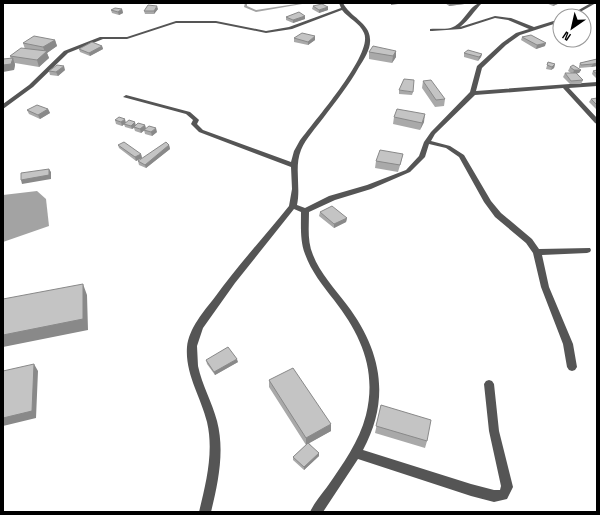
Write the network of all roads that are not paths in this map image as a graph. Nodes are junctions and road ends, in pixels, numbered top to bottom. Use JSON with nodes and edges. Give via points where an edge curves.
{"nodes":[{"id":1,"x":480,"y":3,"type":"edge"},
{"id":2,"x":594,"y":3,"type":"edge"},
{"id":3,"x":342,"y":6,"type":"edge"},
{"id":4,"x":585,"y":8,"type":"edge"},
{"id":5,"x":552,"y":23,"type":"edge"},
{"id":6,"x":453,"y":28,"type":"junction"},
{"id":7,"x":534,"y":29,"type":"junction"},
{"id":8,"x":432,"y":30,"type":"dead end"},
{"id":9,"x":597,"y":84,"type":"edge"},
{"id":10,"x":565,"y":87,"type":"junction"},
{"id":11,"x":473,"y":93,"type":"junction"},
{"id":12,"x":126,"y":96,"type":"dead end"},
{"id":13,"x":3,"y":106,"type":"edge"},
{"id":14,"x":597,"y":122,"type":"edge"},
{"id":15,"x":427,"y":142,"type":"junction"},
{"id":16,"x":293,"y":165,"type":"junction"},
{"id":17,"x":292,"y":206,"type":"junction"},
{"id":18,"x":305,"y":211,"type":"junction"},
{"id":19,"x":587,"y":250,"type":"dead end"},
{"id":20,"x":537,"y":252,"type":"junction"},
{"id":21,"x":572,"y":367,"type":"dead end"},
{"id":22,"x":489,"y":384,"type":"dead end"},
{"id":23,"x":356,"y":453,"type":"junction"},
{"id":24,"x":205,"y":512,"type":"edge"},
{"id":25,"x":316,"y":512,"type":"edge"}],
"edges":[{"from":1,"to":6,"type":"street","via":[[466,20]]},
{"from":2,"to":4,"type":"street"},
{"from":3,"to":13,"type":"street","via":[[290,28],[266,32],[216,22],[176,22],[127,38],[102,38],[66,52],[31,86]]},
{"from":3,"to":16,"type":"street","via":[[363,28],[368,38],[367,45],[345,85],[301,142],[295,153]]},
{"from":5,"to":7,"type":"street"},
{"from":6,"to":7,"type":"street","via":[[495,17]]},
{"from":6,"to":8,"type":"street"},
{"from":7,"to":11,"type":"street","via":[[510,39],[485,62],[477,73]]},
{"from":9,"to":10,"type":"street"},
{"from":10,"to":11,"type":"street"},
{"from":10,"to":14,"type":"street"},
{"from":11,"to":15,"type":"street","via":[[442,123]]},
{"from":12,"to":16,"type":"street","via":[[188,113],[194,116],[194,124],[201,131]]},
{"from":15,"to":18,"type":"street","via":[[422,157],[408,171],[332,198]]},
{"from":15,"to":20,"type":"street","via":[[448,147],[462,156],[498,215],[529,241]]},
{"from":16,"to":17,"type":"street","via":[[296,196]]},
{"from":17,"to":18,"type":"street"},
{"from":17,"to":24,"type":"street","via":[[240,269],[197,329],[192,345],[191,361],[194,376],[213,430],[212,483]]},
{"from":18,"to":23,"type":"street","via":[[309,254],[318,271],[355,322],[366,344],[374,373],[374,400],[368,429]]},
{"from":19,"to":20,"type":"street"},
{"from":20,"to":21,"type":"street","via":[[545,288],[568,344]]},
{"from":22,"to":23,"type":"street","via":[[494,431],[507,487],[503,495],[494,496],[471,490]]},
{"from":23,"to":25,"type":"street"}]}
